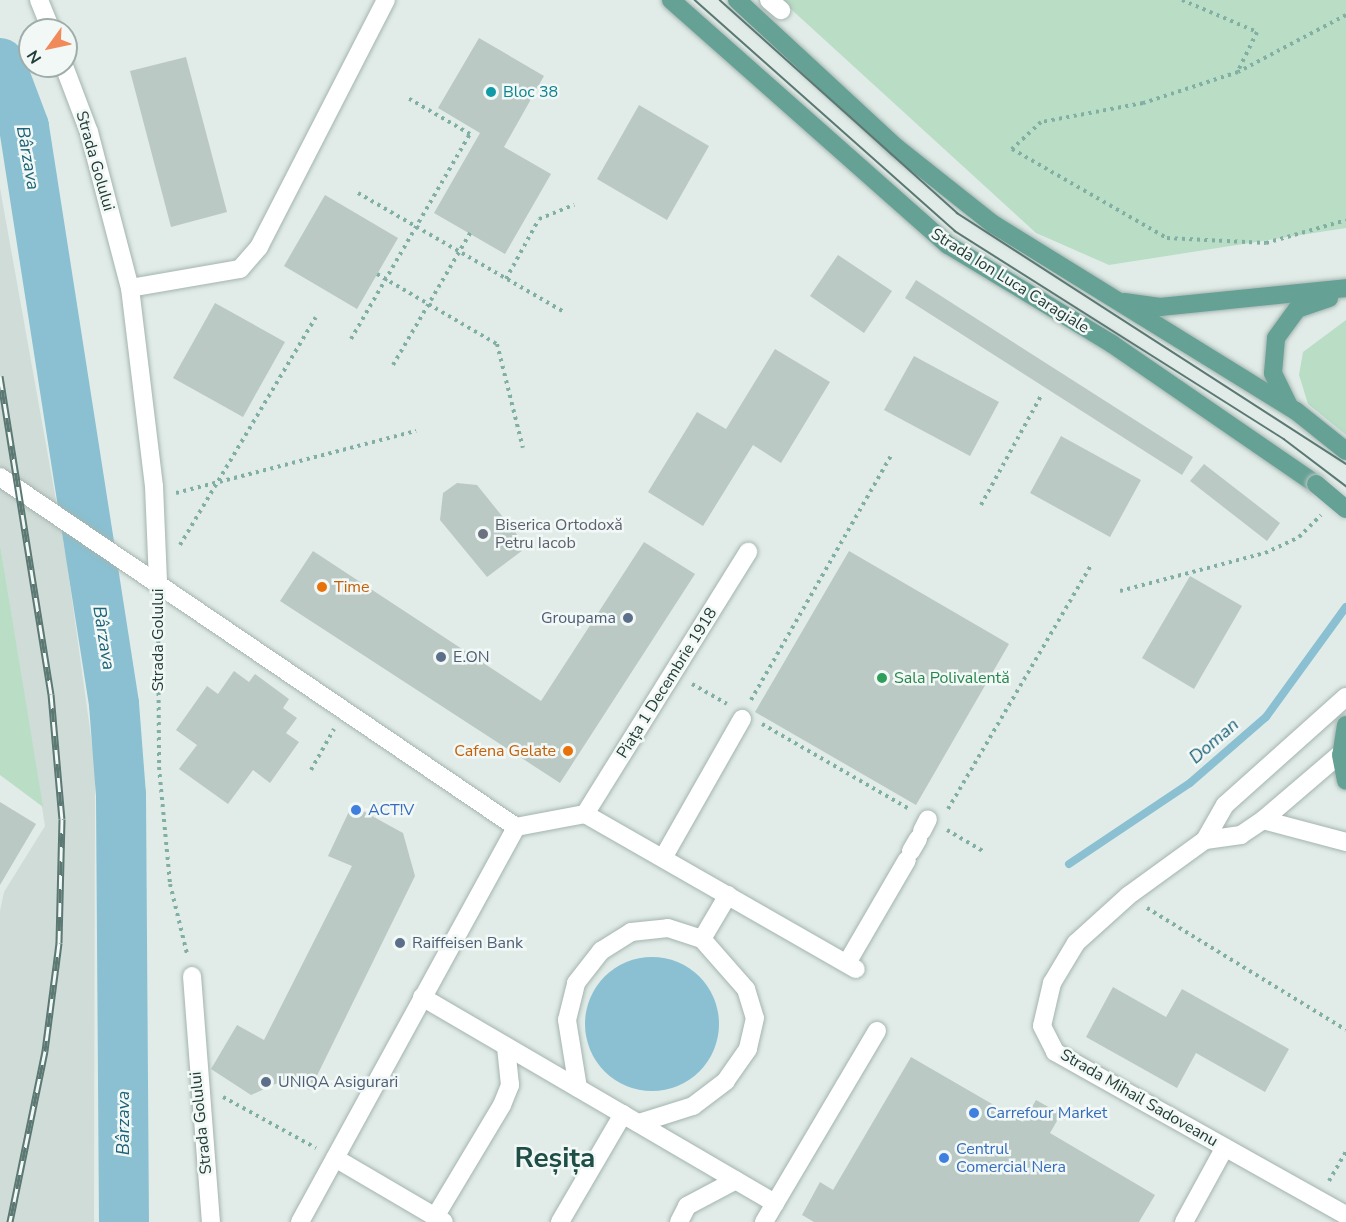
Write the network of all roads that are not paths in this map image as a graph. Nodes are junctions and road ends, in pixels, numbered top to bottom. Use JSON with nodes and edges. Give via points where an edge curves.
{"nodes":[{"id":1,"x":39,"y":0,"type":"edge"},
{"id":2,"x":670,"y":0,"type":"edge"},
{"id":3,"x":737,"y":0,"type":"edge"},
{"id":4,"x":380,"y":5,"type":"edge"},
{"id":5,"x":46,"y":18,"type":"edge"},
{"id":6,"x":69,"y":78,"type":"edge"},
{"id":7,"x":129,"y":288,"type":"junction"},
{"id":8,"x":1346,"y":288,"type":"edge"},
{"id":9,"x":1346,"y":293,"type":"edge"},
{"id":10,"x":1117,"y":301,"type":"junction"},
{"id":11,"x":1296,"y":411,"type":"junction"},
{"id":12,"x":1344,"y":449,"type":"edge"},
{"id":13,"x":3,"y":483,"type":"edge"},
{"id":14,"x":1338,"y":507,"type":"edge"},
{"id":15,"x":748,"y":552,"type":"dead end"},
{"id":16,"x":150,"y":577,"type":"junction"},
{"id":17,"x":1346,"y":697,"type":"edge"},
{"id":18,"x":743,"y":716,"type":"road end"},
{"id":19,"x":1346,"y":725,"type":"edge"},
{"id":20,"x":1343,"y":752,"type":"edge"},
{"id":21,"x":1346,"y":781,"type":"edge"},
{"id":22,"x":585,"y":814,"type":"junction"},
{"id":23,"x":1263,"y":820,"type":"junction"},
{"id":24,"x":516,"y":826,"type":"junction"},
{"id":25,"x":920,"y":837,"type":"road end"},
{"id":26,"x":1206,"y":840,"type":"junction"},
{"id":27,"x":1346,"y":842,"type":"edge"},
{"id":28,"x":663,"y":858,"type":"junction"},
{"id":29,"x":728,"y":895,"type":"junction"},
{"id":30,"x":702,"y":939,"type":"junction"},
{"id":31,"x":192,"y":976,"type":"road end"},
{"id":32,"x":422,"y":997,"type":"junction"},
{"id":33,"x":878,"y":1031,"type":"dead end"},
{"id":34,"x":506,"y":1048,"type":"junction"},
{"id":35,"x":578,"y":1088,"type":"junction"},
{"id":36,"x":631,"y":1119,"type":"junction"},
{"id":37,"x":1225,"y":1148,"type":"junction"},
{"id":38,"x":335,"y":1158,"type":"junction"},
{"id":39,"x":736,"y":1180,"type":"junction"},
{"id":40,"x":775,"y":1203,"type":"junction"},
{"id":41,"x":1346,"y":1215,"type":"edge"},
{"id":42,"x":440,"y":1220,"type":"edge"},
{"id":43,"x":212,"y":1222,"type":"edge"},
{"id":44,"x":300,"y":1222,"type":"edge"},
{"id":45,"x":560,"y":1222,"type":"edge"},
{"id":46,"x":679,"y":1222,"type":"edge"},
{"id":47,"x":764,"y":1222,"type":"edge"},
{"id":48,"x":1184,"y":1222,"type":"edge"}],
"edges":[{"from":1,"to":5,"type":"street"},
{"from":2,"to":14,"type":"main road","name":"Strada Ion Luca Caragiale","bridge":true,"via":[[948,245],[1112,344],[1316,484]]},
{"from":3,"to":10,"type":"main road","via":[[954,195]]},
{"from":4,"to":7,"type":"street","via":[[259,247],[240,269],[217,277]]},
{"from":6,"to":7,"type":"street","name":"Strada Golului","via":[[89,132]]},
{"from":7,"to":16,"type":"street","name":"Strada Golului","via":[[154,500]]},
{"from":8,"to":10,"type":"main road","via":[[1160,307]]},
{"from":9,"to":11,"type":"main road","via":[[1297,309],[1276,338],[1273,373],[1277,388]]},
{"from":10,"to":11,"type":"main road"},
{"from":11,"to":12,"type":"main road"},
{"from":13,"to":16,"type":"street","via":[[37,500]]},
{"from":15,"to":22,"type":"street","name":"Piața 1 Decembrie 1918"},
{"from":16,"to":24,"type":"street"},
{"from":17,"to":26,"type":"street","name":"Strada Mihail Sadoveanu","via":[[1225,805]]},
{"from":18,"to":28,"type":"street"},
{"from":19,"to":20,"type":"main road"},
{"from":20,"to":21,"type":"main road"},
{"from":20,"to":23,"type":"street","name":"Strada Mihail Sadoveanu"},
{"from":22,"to":24,"type":"street"},
{"from":22,"to":28,"type":"street"},
{"from":23,"to":26,"type":"street","name":"Strada Mihail Sadoveanu","via":[[1241,835]]},
{"from":23,"to":27,"type":"street"},
{"from":24,"to":32,"type":"street"},
{"from":25,"to":29,"type":"street","via":[[851,966]]},
{"from":26,"to":37,"type":"street","name":"Strada Mihail Sadoveanu","via":[[1128,896],[1076,943],[1052,983],[1042,1026],[1055,1052]]},
{"from":28,"to":29,"type":"street"},
{"from":29,"to":30,"type":"street"},
{"from":30,"to":35,"type":"street","via":[[668,928],[631,932],[601,951],[576,983],[567,1020]]},
{"from":30,"to":36,"type":"street","via":[[746,989],[755,1017],[748,1049],[726,1081],[693,1106]]},
{"from":31,"to":43,"type":"street","name":"Strada Golului","via":[[197,1084]]},
{"from":32,"to":34,"type":"street"},
{"from":32,"to":38,"type":"street"},
{"from":33,"to":40,"type":"street"},
{"from":34,"to":35,"type":"street"},
{"from":34,"to":42,"type":"street","via":[[510,1076],[502,1105]]},
{"from":35,"to":36,"type":"street"},
{"from":36,"to":39,"type":"street"},
{"from":36,"to":45,"type":"street"},
{"from":37,"to":41,"type":"street","name":"Strada Mihail Sadoveanu"},
{"from":37,"to":48,"type":"street"},
{"from":38,"to":42,"type":"street"},
{"from":38,"to":44,"type":"street"},
{"from":39,"to":40,"type":"street"},
{"from":39,"to":46,"type":"street","via":[[687,1206]]},
{"from":40,"to":47,"type":"street"}]}
